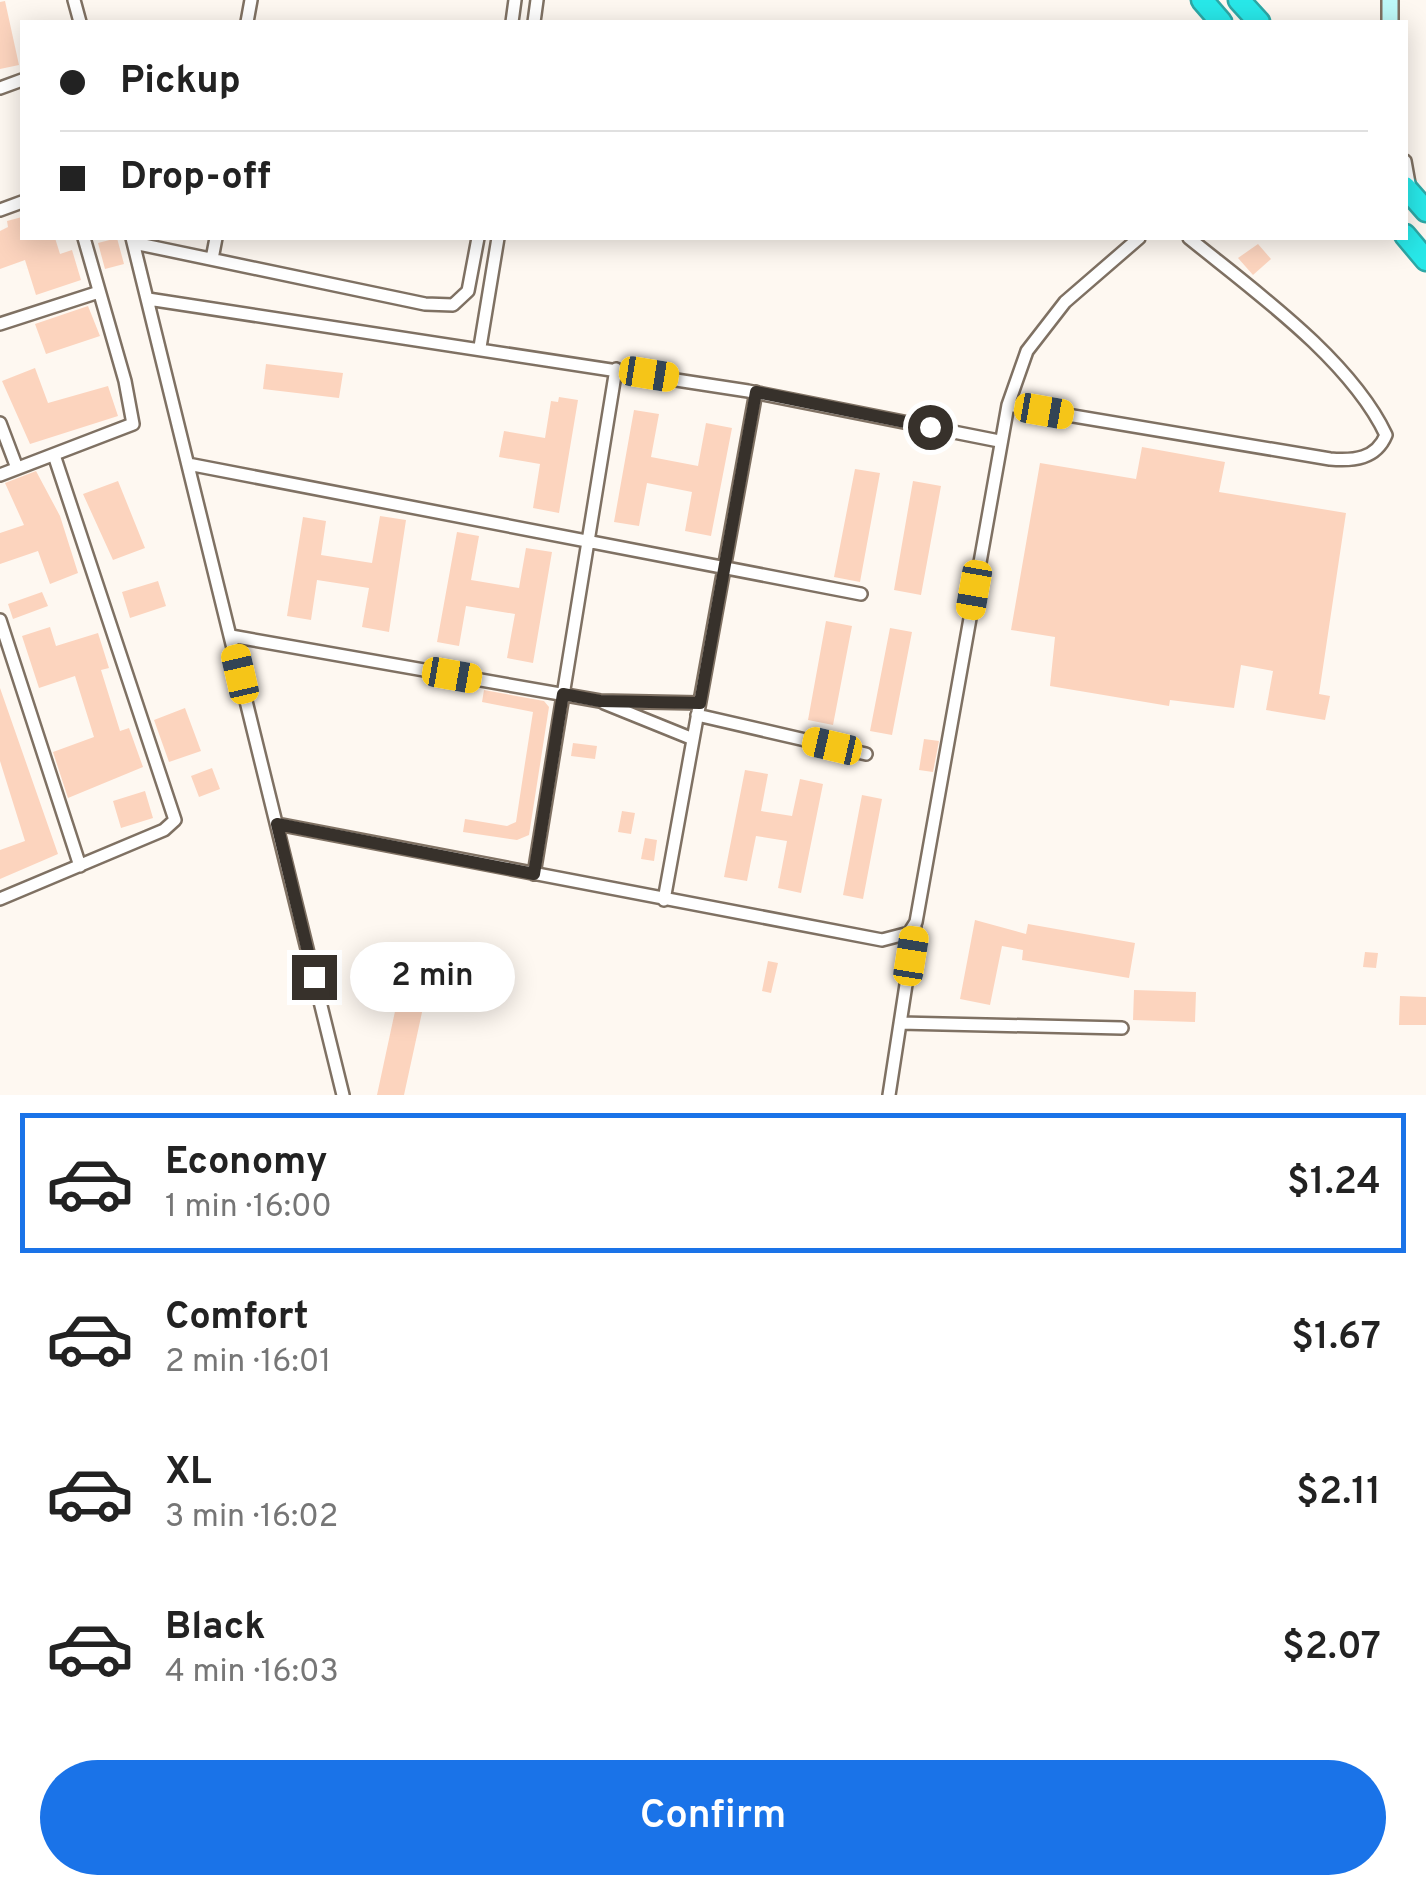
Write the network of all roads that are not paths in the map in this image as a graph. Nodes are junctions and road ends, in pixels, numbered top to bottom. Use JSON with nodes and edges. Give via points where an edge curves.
{"nodes":[{"id":1,"x":1202,"y":0,"type":"edge"},
{"id":2,"x":1239,"y":0,"type":"edge"},
{"id":3,"x":1219,"y":20,"type":"edge"},
{"id":4,"x":1257,"y":20,"type":"edge"},
{"id":5,"x":1408,"y":190,"type":"edge"},
{"id":6,"x":1426,"y":211,"type":"edge"},
{"id":7,"x":1408,"y":239,"type":"edge"},
{"id":8,"x":85,"y":240,"type":"edge"},
{"id":9,"x":133,"y":240,"type":"edge"},
{"id":10,"x":216,"y":240,"type":"edge"},
{"id":11,"x":478,"y":240,"type":"edge"},
{"id":12,"x":498,"y":240,"type":"edge"},
{"id":13,"x":1137,"y":240,"type":"edge"},
{"id":14,"x":1191,"y":240,"type":"edge"},
{"id":15,"x":212,"y":259,"type":"junction"},
{"id":16,"x":1426,"y":260,"type":"edge"},
{"id":17,"x":98,"y":292,"type":"junction"},
{"id":18,"x":148,"y":299,"type":"junction"},
{"id":19,"x":0,"y":324,"type":"edge"},
{"id":20,"x":480,"y":346,"type":"junction"},
{"id":21,"x":616,"y":369,"type":"junction"},
{"id":22,"x":756,"y":392,"type":"junction"},
{"id":23,"x":1008,"y":405,"type":"junction"},
{"id":24,"x":0,"y":423,"type":"edge"},
{"id":25,"x":1000,"y":441,"type":"junction"},
{"id":26,"x":54,"y":455,"type":"junction"},
{"id":27,"x":188,"y":464,"type":"junction"},
{"id":28,"x":17,"y":468,"type":"junction"},
{"id":29,"x":0,"y":474,"type":"edge"},
{"id":30,"x":588,"y":542,"type":"junction"},
{"id":31,"x":724,"y":568,"type":"junction"},
{"id":32,"x":861,"y":594,"type":"dead end"},
{"id":33,"x":0,"y":620,"type":"edge"},
{"id":34,"x":231,"y":636,"type":"junction"},
{"id":35,"x":563,"y":694,"type":"junction"},
{"id":36,"x":600,"y":701,"type":"junction"},
{"id":37,"x":698,"y":709,"type":"junction"},
{"id":38,"x":693,"y":739,"type":"junction"},
{"id":39,"x":866,"y":754,"type":"dead end"},
{"id":40,"x":277,"y":824,"type":"junction"},
{"id":41,"x":80,"y":866,"type":"junction"},
{"id":42,"x":534,"y":874,"type":"junction"},
{"id":43,"x":0,"y":899,"type":"edge"},
{"id":44,"x":664,"y":900,"type":"junction"},
{"id":45,"x":916,"y":922,"type":"junction"},
{"id":46,"x":900,"y":1023,"type":"junction"},
{"id":47,"x":1122,"y":1028,"type":"dead end"},
{"id":48,"x":344,"y":1095,"type":"edge"},
{"id":49,"x":889,"y":1095,"type":"edge"}],
"edges":[{"from":1,"to":3,"type":"highway"},
{"from":2,"to":4,"type":"highway"},
{"from":5,"to":6,"type":"highway"},
{"from":7,"to":16,"type":"highway"},
{"from":8,"to":17,"type":"street"},
{"from":9,"to":15,"type":"street"},
{"from":9,"to":18,"type":"street"},
{"from":10,"to":15,"type":"street"},
{"from":11,"to":15,"type":"street","via":[[468,291],[453,305]]},
{"from":12,"to":20,"type":"street"},
{"from":13,"to":23,"type":"street","via":[[1065,302],[1027,352]]},
{"from":14,"to":23,"type":"street","via":[[1354,385],[1386,434],[1378,450],[1341,460]]},
{"from":17,"to":19,"type":"street"},
{"from":17,"to":26,"type":"street","via":[[134,419]]},
{"from":18,"to":20,"type":"street"},
{"from":18,"to":27,"type":"street"},
{"from":20,"to":21,"type":"street"},
{"from":21,"to":22,"type":"street"},
{"from":21,"to":30,"type":"street"},
{"from":22,"to":25,"type":"street"},
{"from":22,"to":31,"type":"street"},
{"from":23,"to":25,"type":"street"},
{"from":24,"to":28,"type":"street"},
{"from":25,"to":45,"type":"street"},
{"from":26,"to":28,"type":"street"},
{"from":26,"to":41,"type":"street","via":[[176,820]]},
{"from":27,"to":30,"type":"street"},
{"from":27,"to":34,"type":"street"},
{"from":28,"to":29,"type":"street"},
{"from":30,"to":31,"type":"street"},
{"from":30,"to":35,"type":"street"},
{"from":31,"to":32,"type":"street"},
{"from":31,"to":37,"type":"street"},
{"from":33,"to":41,"type":"street"},
{"from":34,"to":35,"type":"street"},
{"from":34,"to":40,"type":"street"},
{"from":35,"to":36,"type":"street"},
{"from":35,"to":42,"type":"street"},
{"from":36,"to":37,"type":"street"},
{"from":36,"to":38,"type":"street"},
{"from":37,"to":38,"type":"street"},
{"from":37,"to":39,"type":"street"},
{"from":38,"to":44,"type":"street"},
{"from":40,"to":42,"type":"street"},
{"from":40,"to":48,"type":"street"},
{"from":41,"to":43,"type":"street"},
{"from":42,"to":44,"type":"street"},
{"from":44,"to":45,"type":"street","via":[[882,940],[899,938]]},
{"from":45,"to":46,"type":"street"},
{"from":46,"to":47,"type":"street"},
{"from":46,"to":49,"type":"street"}]}
